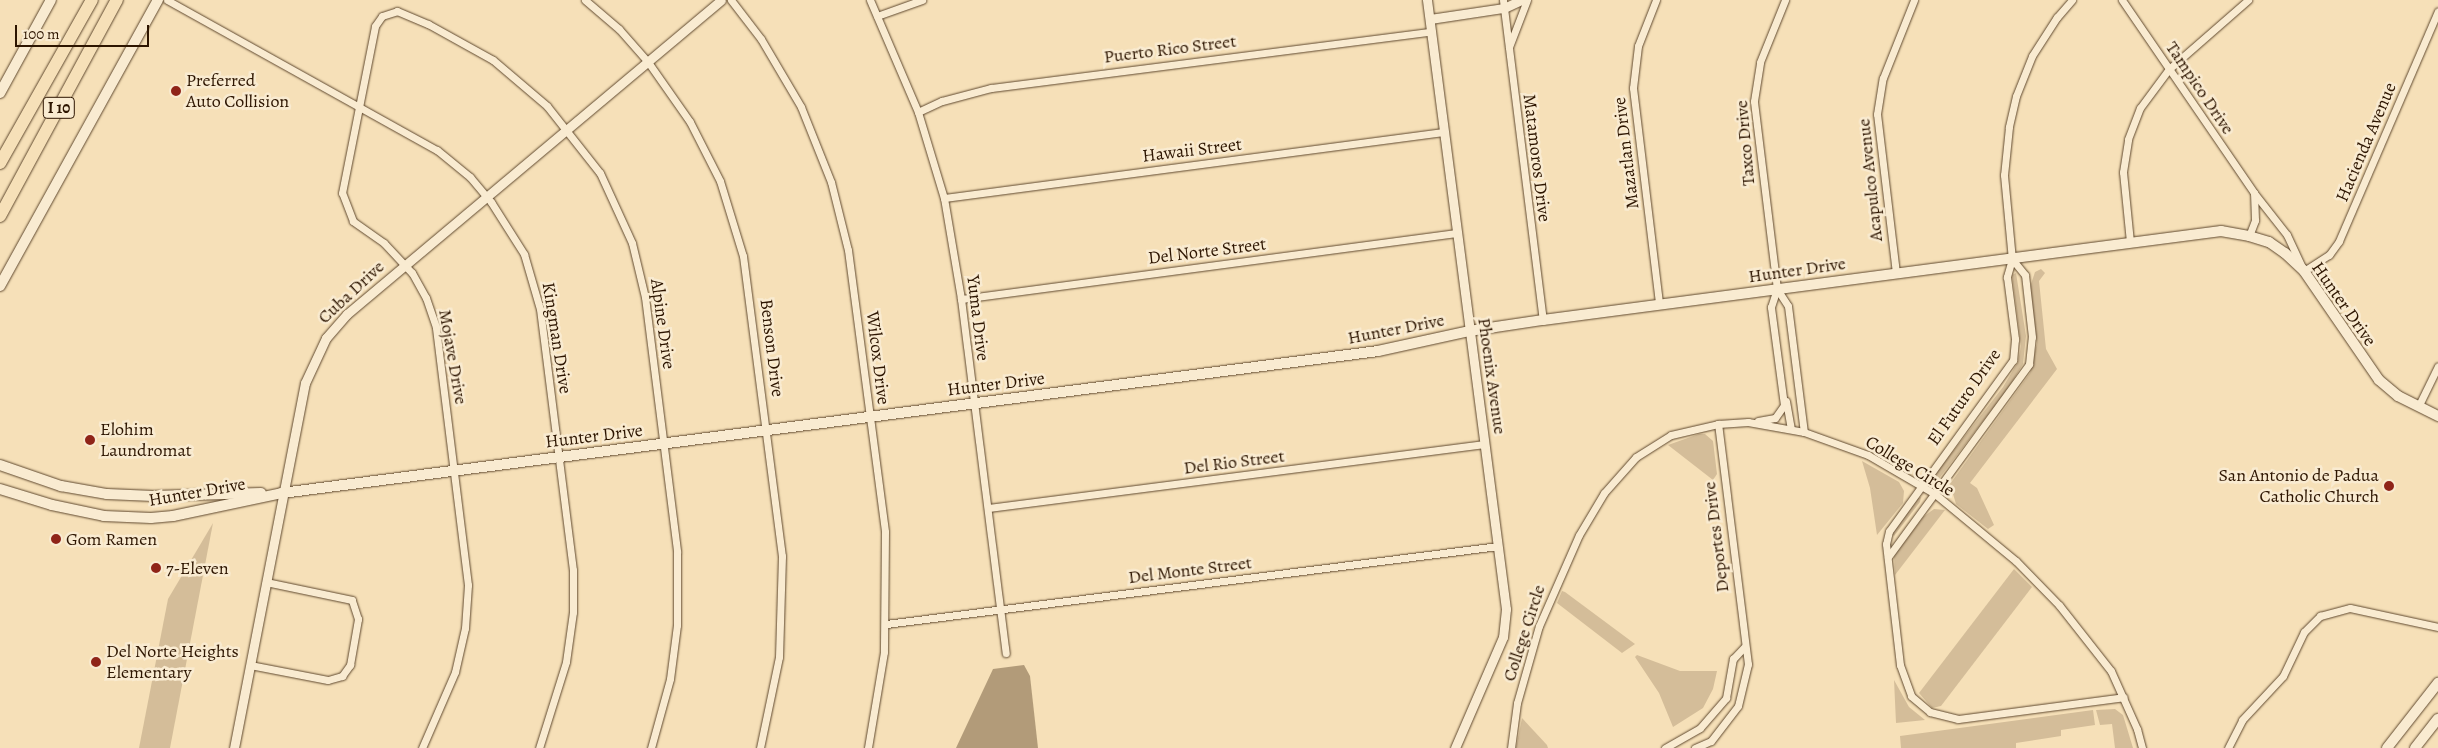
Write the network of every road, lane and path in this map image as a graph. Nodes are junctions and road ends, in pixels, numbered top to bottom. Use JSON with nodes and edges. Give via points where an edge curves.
{"nodes":[{"id":1,"x":51,"y":0,"type":"edge"},
{"id":2,"x":92,"y":0,"type":"edge"},
{"id":3,"x":117,"y":0,"type":"edge"},
{"id":4,"x":158,"y":0,"type":"edge"},
{"id":5,"x":168,"y":0,"type":"edge"},
{"id":6,"x":585,"y":0,"type":"edge"},
{"id":7,"x":721,"y":0,"type":"edge"},
{"id":8,"x":731,"y":0,"type":"edge"},
{"id":9,"x":870,"y":0,"type":"edge"},
{"id":10,"x":922,"y":0,"type":"edge"},
{"id":11,"x":1427,"y":0,"type":"edge"},
{"id":12,"x":1521,"y":0,"type":"edge"},
{"id":13,"x":1527,"y":0,"type":"edge"},
{"id":14,"x":1656,"y":0,"type":"edge"},
{"id":15,"x":1785,"y":0,"type":"edge"},
{"id":16,"x":1914,"y":0,"type":"edge"},
{"id":17,"x":2072,"y":0,"type":"edge"},
{"id":18,"x":2122,"y":0,"type":"edge"},
{"id":19,"x":2248,"y":0,"type":"edge"},
{"id":20,"x":1504,"y":4,"type":"edge"},
{"id":21,"x":397,"y":11,"type":"joint"},
{"id":22,"x":2438,"y":11,"type":"edge"},
{"id":23,"x":877,"y":16,"type":"junction"},
{"id":24,"x":1430,"y":19,"type":"junction"},
{"id":25,"x":1431,"y":32,"type":"junction"},
{"id":26,"x":1508,"y":49,"type":"junction"},
{"id":27,"x":648,"y":62,"type":"junction"},
{"id":28,"x":2169,"y":69,"type":"junction"},
{"id":29,"x":0,"y":93,"type":"edge"},
{"id":30,"x":360,"y":108,"type":"junction"},
{"id":31,"x":918,"y":112,"type":"junction"},
{"id":32,"x":568,"y":130,"type":"junction"},
{"id":33,"x":1444,"y":132,"type":"junction"},
{"id":34,"x":0,"y":163,"type":"edge"},
{"id":35,"x":2254,"y":193,"type":"junction"},
{"id":36,"x":486,"y":197,"type":"junction"},
{"id":37,"x":944,"y":198,"type":"junction"},
{"id":38,"x":0,"y":216,"type":"edge"},
{"id":39,"x":1457,"y":233,"type":"junction"},
{"id":40,"x":2249,"y":236,"type":"junction"},
{"id":41,"x":2130,"y":242,"type":"junction"},
{"id":42,"x":2012,"y":259,"type":"junction"},
{"id":43,"x":404,"y":265,"type":"junction"},
{"id":44,"x":2304,"y":271,"type":"junction"},
{"id":45,"x":1896,"y":273,"type":"junction"},
{"id":46,"x":0,"y":286,"type":"edge"},
{"id":47,"x":1777,"y":289,"type":"junction"},
{"id":48,"x":961,"y":299,"type":"junction"},
{"id":49,"x":1659,"y":304,"type":"junction"},
{"id":50,"x":1542,"y":320,"type":"junction"},
{"id":51,"x":1469,"y":331,"type":"junction"},
{"id":52,"x":2438,"y":366,"type":"edge"},
{"id":53,"x":1784,"y":394,"type":"junction"},
{"id":54,"x":974,"y":403,"type":"junction"},
{"id":55,"x":2419,"y":405,"type":"junction"},
{"id":56,"x":2438,"y":416,"type":"edge"},
{"id":57,"x":871,"y":417,"type":"junction"},
{"id":58,"x":1748,"y":422,"type":"junction"},
{"id":59,"x":1718,"y":424,"type":"junction"},
{"id":60,"x":1791,"y":428,"type":"junction"},
{"id":61,"x":767,"y":430,"type":"junction"},
{"id":62,"x":1804,"y":432,"type":"junction"},
{"id":63,"x":665,"y":443,"type":"junction"},
{"id":64,"x":1484,"y":444,"type":"junction"},
{"id":65,"x":559,"y":457,"type":"junction"},
{"id":66,"x":0,"y":465,"type":"edge"},
{"id":67,"x":455,"y":471,"type":"junction"},
{"id":68,"x":1920,"y":485,"type":"junction"},
{"id":69,"x":0,"y":489,"type":"edge"},
{"id":70,"x":282,"y":493,"type":"junction"},
{"id":71,"x":1935,"y":494,"type":"junction"},
{"id":72,"x":988,"y":508,"type":"junction"},
{"id":73,"x":1498,"y":546,"type":"junction"},
{"id":74,"x":1888,"y":557,"type":"junction"},
{"id":75,"x":266,"y":582,"type":"junction"},
{"id":76,"x":1001,"y":609,"type":"junction"},
{"id":77,"x":886,"y":624,"type":"junction"},
{"id":78,"x":2438,"y":628,"type":"edge"},
{"id":79,"x":1744,"y":647,"type":"junction"},
{"id":80,"x":1006,"y":653,"type":"dead end"},
{"id":81,"x":250,"y":665,"type":"junction"},
{"id":82,"x":2438,"y":683,"type":"edge"},
{"id":83,"x":2124,"y":697,"type":"junction"},
{"id":84,"x":2438,"y":719,"type":"edge"},
{"id":85,"x":234,"y":748,"type":"edge"},
{"id":86,"x":422,"y":748,"type":"edge"},
{"id":87,"x":539,"y":748,"type":"edge"},
{"id":88,"x":650,"y":748,"type":"edge"},
{"id":89,"x":760,"y":748,"type":"edge"},
{"id":90,"x":868,"y":748,"type":"edge"},
{"id":91,"x":1455,"y":748,"type":"edge"},
{"id":92,"x":1511,"y":748,"type":"edge"},
{"id":93,"x":1664,"y":748,"type":"edge"},
{"id":94,"x":1695,"y":748,"type":"edge"},
{"id":95,"x":2142,"y":748,"type":"edge"},
{"id":96,"x":2228,"y":748,"type":"edge"},
{"id":97,"x":2387,"y":748,"type":"edge"},
{"id":98,"x":2415,"y":748,"type":"edge"}],
"edges":[{"from":1,"to":29,"type":"main road"},
{"from":2,"to":34,"type":"highway","number":"I 10"},
{"from":3,"to":38,"type":"highway","number":"I 10"},
{"from":4,"to":46,"type":"main road"},
{"from":5,"to":30,"type":"street","name":"Kingman Drive"},
{"from":6,"to":27,"type":"street","name":"Benson Drive"},
{"from":7,"to":27,"type":"street","name":"Cuba Drive"},
{"from":8,"to":57,"type":"street","name":"Wilcox Drive","via":[[782,72],[801,107],[831,182],[848,250]]},
{"from":9,"to":23,"type":"street","name":"Yuma Drive"},
{"from":10,"to":23,"type":"street"},
{"from":11,"to":24,"type":"street","name":"Phoenix Avenue"},
{"from":12,"to":20,"type":"street"},
{"from":13,"to":26,"type":"street"},
{"from":14,"to":49,"type":"street","name":"Mazatlan Drive","via":[[1638,46],[1633,88]]},
{"from":15,"to":47,"type":"street","name":"Taxco Drive","via":[[1760,62],[1754,102]]},
{"from":16,"to":45,"type":"street","name":"Acapulco Avenue","via":[[1886,69],[1877,114]]},
{"from":17,"to":42,"type":"street","via":[[2032,56],[2016,96],[2004,175]]},
{"from":18,"to":28,"type":"street","name":"Tampico Drive"},
{"from":19,"to":28,"type":"street"},
{"from":20,"to":24,"type":"street"},
{"from":20,"to":26,"type":"street","name":"Matamoros Drive"},
{"from":21,"to":30,"type":"street","name":"Mojave Drive","via":[[382,16],[375,26]]},
{"from":21,"to":32,"type":"street","name":"Alpine Drive","via":[[428,24],[493,60],[520,80]]},
{"from":22,"to":44,"type":"street","name":"Hacienda Avenue","via":[[2339,241],[2329,255]]},
{"from":23,"to":31,"type":"street","name":"Yuma Drive"},
{"from":24,"to":25,"type":"street","name":"Phoenix Avenue"},
{"from":25,"to":31,"type":"street","name":"Puerto Rico Street","via":[[990,88],[942,101]]},
{"from":25,"to":33,"type":"street","name":"Phoenix Avenue"},
{"from":26,"to":50,"type":"street","name":"Matamoros Drive"},
{"from":27,"to":32,"type":"street","name":"Cuba Drive"},
{"from":27,"to":61,"type":"street","name":"Benson Drive","via":[[704,147],[734,220],[749,290]]},
{"from":28,"to":35,"type":"street","name":"Tampico Drive"},
{"from":28,"to":41,"type":"street","via":[[2146,97],[2128,139],[2123,172]]},
{"from":30,"to":36,"type":"street","name":"Kingman Drive","via":[[454,162]]},
{"from":30,"to":43,"type":"street","name":"Mojave Drive","via":[[343,200],[353,221],[384,243]]},
{"from":31,"to":37,"type":"street","name":"Yuma Drive"},
{"from":32,"to":36,"type":"street","name":"Cuba Drive"},
{"from":32,"to":63,"type":"street","name":"Alpine Drive","via":[[600,174],[632,243],[645,297]]},
{"from":33,"to":37,"type":"street","name":"Hawaii Street"},
{"from":33,"to":39,"type":"street","name":"Phoenix Avenue"},
{"from":35,"to":40,"type":"street","via":[[2255,220]]},
{"from":35,"to":44,"type":"street","name":"Tampico Drive","via":[[2287,235]]},
{"from":36,"to":43,"type":"street","name":"Cuba Drive"},
{"from":36,"to":65,"type":"street","name":"Kingman Drive","via":[[513,233],[533,278]]},
{"from":37,"to":48,"type":"street","name":"Yuma Drive"},
{"from":39,"to":48,"type":"street","name":"Del Norte Street"},
{"from":39,"to":51,"type":"street","name":"Phoenix Avenue"},
{"from":40,"to":41,"type":"main road","name":"Hunter Drive","via":[[2205,232]]},
{"from":40,"to":44,"type":"main road","name":"Hunter Drive","via":[[2269,242]]},
{"from":41,"to":42,"type":"main road","name":"Hunter Drive"},
{"from":42,"to":45,"type":"main road","name":"Hunter Drive"},
{"from":42,"to":68,"type":"street","name":"El Futuro Drive","via":[[2006,277],[2015,339],[2012,360]]},
{"from":42,"to":71,"type":"street","name":"El Futuro Drive","via":[[2025,274],[2032,337],[2029,364]]},
{"from":43,"to":67,"type":"street","name":"Mojave Drive","via":[[423,291],[436,327]]},
{"from":43,"to":70,"type":"street","name":"Cuba Drive","via":[[346,314],[317,353],[306,383]]},
{"from":44,"to":55,"type":"main road","name":"Hunter Drive","via":[[2375,375],[2398,396]]},
{"from":45,"to":47,"type":"main road","name":"Hunter Drive"},
{"from":47,"to":49,"type":"main road","name":"Hunter Drive"},
{"from":47,"to":53,"type":"street","via":[[1772,308]]},
{"from":47,"to":62,"type":"street","via":[[1788,306]]},
{"from":48,"to":54,"type":"street","name":"Yuma Drive"},
{"from":49,"to":50,"type":"main road","name":"Hunter Drive"},
{"from":50,"to":51,"type":"main road","name":"Hunter Drive"},
{"from":51,"to":54,"type":"main road","name":"Hunter Drive","via":[[1378,351]]},
{"from":51,"to":64,"type":"street","name":"Phoenix Avenue"},
{"from":52,"to":55,"type":"street"},
{"from":53,"to":58,"type":"street","via":[[1784,405],[1775,418]]},
{"from":53,"to":60,"type":"street"},
{"from":54,"to":57,"type":"main road","name":"Hunter Drive"},
{"from":54,"to":72,"type":"street","name":"Yuma Drive"},
{"from":55,"to":56,"type":"main road","name":"Hunter Drive"},
{"from":57,"to":61,"type":"main road","name":"Hunter Drive"},
{"from":57,"to":77,"type":"street","name":"Wilcox Drive","via":[[885,532]]},
{"from":58,"to":59,"type":"street","name":"College Circle"},
{"from":58,"to":60,"type":"street","name":"College Circle"},
{"from":59,"to":79,"type":"street","name":"Deportes Drive"},
{"from":59,"to":92,"type":"street","name":"College Circle","via":[[1671,435],[1636,457],[1604,493],[1579,535],[1539,626],[1518,703]]},
{"from":60,"to":62,"type":"street","name":"College Circle"},
{"from":61,"to":63,"type":"main road","name":"Hunter Drive"},
{"from":61,"to":89,"type":"street","name":"Benson Drive","via":[[782,548],[783,593],[775,686]]},
{"from":62,"to":68,"type":"street","name":"College Circle","via":[[1868,455]]},
{"from":63,"to":65,"type":"main road","name":"Hunter Drive"},
{"from":63,"to":88,"type":"street","name":"Alpine Drive","via":[[677,552],[677,625],[670,679]]},
{"from":64,"to":72,"type":"street","name":"Del Rio Street"},
{"from":64,"to":73,"type":"street","name":"Phoenix Avenue"},
{"from":65,"to":67,"type":"main road","name":"Hunter Drive"},
{"from":65,"to":87,"type":"street","name":"Kingman Drive","via":[[572,550],[573,612],[562,680]]},
{"from":66,"to":70,"type":"main road","name":"Hunter Drive","via":[[61,486],[107,494]]},
{"from":67,"to":70,"type":"main road","name":"Hunter Drive"},
{"from":67,"to":86,"type":"street","name":"Mojave Drive","via":[[467,569],[464,628],[455,672]]},
{"from":68,"to":71,"type":"street","name":"College Circle"},
{"from":68,"to":74,"type":"street","name":"El Futuro Drive","via":[[1888,530]]},
{"from":69,"to":70,"type":"main road","name":"Hunter Drive","via":[[81,512],[151,518],[194,513]]},
{"from":70,"to":75,"type":"street","name":"Cuba Drive"},
{"from":71,"to":74,"type":"street","name":"El Futuro Drive"},
{"from":71,"to":83,"type":"street","name":"College Circle","via":[[2016,561],[2059,605],[2110,671]]},
{"from":72,"to":76,"type":"street","name":"Yuma Drive"},
{"from":73,"to":76,"type":"street","name":"Del Monte Street"},
{"from":73,"to":91,"type":"street","name":"Phoenix Avenue","via":[[1506,609],[1503,637]]},
{"from":74,"to":83,"type":"street","name":"El Futuro Drive","via":[[1900,665],[1912,696],[1930,712],[1958,719]]},
{"from":75,"to":81,"type":"street","name":"Cuba Drive"},
{"from":75,"to":81,"type":"street","via":[[352,600],[358,619],[350,665],[342,676],[328,680]]},
{"from":76,"to":77,"type":"street","name":"Del Monte Street"},
{"from":76,"to":80,"type":"street","name":"Yuma Drive"},
{"from":77,"to":90,"type":"street","name":"Wilcox Drive","via":[[879,698]]},
{"from":78,"to":96,"type":"street","via":[[2350,608],[2320,616],[2304,632],[2283,676],[2242,720]]},
{"from":79,"to":93,"type":"street","via":[[1733,659],[1726,698],[1700,728]]},
{"from":79,"to":94,"type":"street","name":"Deportes Drive","via":[[1748,664],[1738,706],[1711,740]]},
{"from":81,"to":85,"type":"street","name":"Cuba Drive"},
{"from":82,"to":97,"type":"main road"},
{"from":83,"to":95,"type":"street","name":"College Circle"},
{"from":84,"to":98,"type":"main road"}]}
